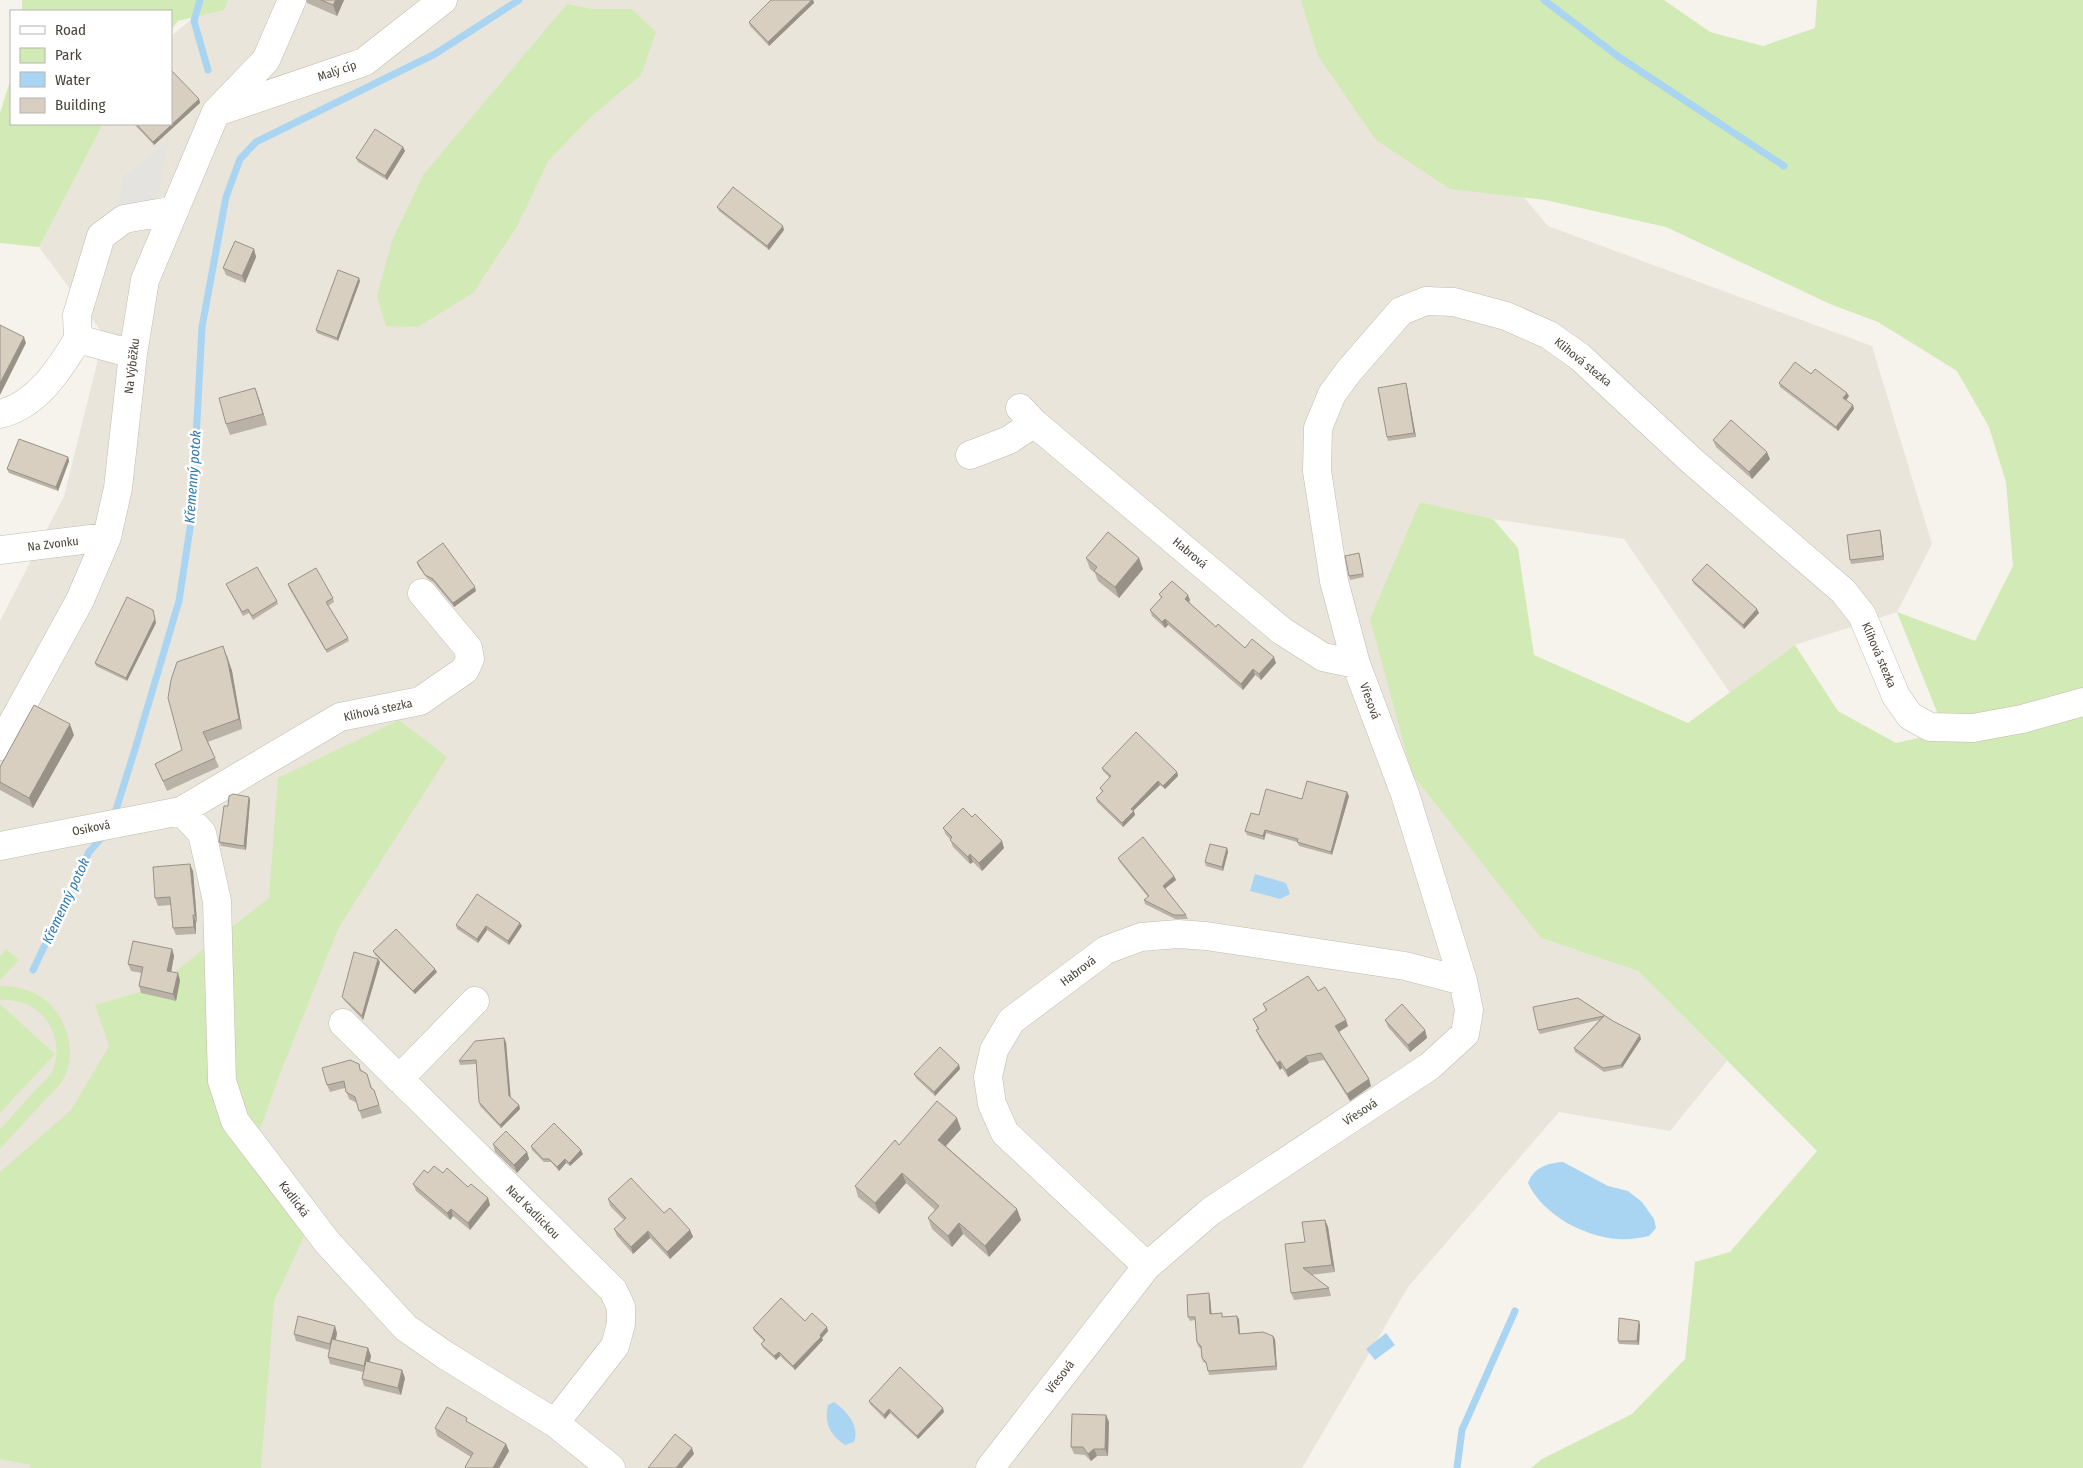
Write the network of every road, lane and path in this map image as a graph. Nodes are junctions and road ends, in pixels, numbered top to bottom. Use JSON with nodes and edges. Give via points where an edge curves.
{"nodes":[{"id":1,"x":292,"y":0,"type":"edge"},
{"id":2,"x":443,"y":0,"type":"edge"},
{"id":3,"x":216,"y":112,"type":"junction"},
{"id":4,"x":174,"y":210,"type":"junction"},
{"id":5,"x":78,"y":339,"type":"junction"},
{"id":6,"x":132,"y":354,"type":"junction"},
{"id":7,"x":0,"y":414,"type":"edge"},
{"id":8,"x":970,"y":455,"type":"dead end"},
{"id":9,"x":107,"y":537,"type":"junction"},
{"id":10,"x":0,"y":550,"type":"edge"},
{"id":11,"x":422,"y":593,"type":"dead end"},
{"id":12,"x":1356,"y":664,"type":"junction"},
{"id":13,"x":2083,"y":702,"type":"edge"},
{"id":14,"x":0,"y":746,"type":"edge"},
{"id":15,"x":181,"y":811,"type":"junction"},
{"id":16,"x":0,"y":846,"type":"edge"},
{"id":17,"x":1463,"y":981,"type":"junction"},
{"id":18,"x":475,"y":1001,"type":"dead end"},
{"id":19,"x":343,"y":1023,"type":"dead end"},
{"id":20,"x":399,"y":1079,"type":"junction"},
{"id":21,"x":1147,"y":1266,"type":"junction"},
{"id":22,"x":555,"y":1423,"type":"junction"},
{"id":23,"x":611,"y":1468,"type":"edge"},
{"id":24,"x":990,"y":1468,"type":"edge"}],
"edges":[{"from":1,"to":3,"type":"street","name":"Na Výběžku","via":[[266,60]]},
{"from":2,"to":3,"type":"street","name":"Malý cíp","via":[[364,62]]},
{"from":3,"to":4,"type":"street","name":"Na Výběžku"},
{"from":4,"to":5,"type":"street","via":[[124,219],[100,236],[77,316]]},
{"from":4,"to":6,"type":"street","name":"Na Výběžku","via":[[145,280]]},
{"from":5,"to":6,"type":"street"},
{"from":5,"to":7,"type":"street","via":[[60,368],[25,405]]},
{"from":6,"to":9,"type":"street","name":"Na Výběžku","via":[[118,488]]},
{"from":8,"to":12,"type":"street","name":"Habrová","via":[[1009,440],[1027,415],[1282,631],[1323,657]]},
{"from":9,"to":10,"type":"street","name":"Na Zvonku"},
{"from":9,"to":14,"type":"street","name":"Na Výběžku","via":[[80,600]]},
{"from":11,"to":15,"type":"street","name":"Klihová stezka","via":[[468,648],[470,659],[464,670],[420,701],[340,717]]},
{"from":12,"to":13,"type":"street","name":"Klihová stezka","via":[[1334,581],[1316,471],[1318,428],[1332,394],[1401,311],[1426,301],[1454,302],[1506,316],[1549,335],[1580,357],[1733,497],[1843,590],[1862,615],[1896,696],[1910,716],[1930,727],[1973,728],[2022,719]]},
{"from":12,"to":17,"type":"street","name":"Vřesová","via":[[1408,803]]},
{"from":15,"to":16,"type":"street","name":"Osiková"},
{"from":15,"to":22,"type":"street","name":"Kadlická","via":[[202,833],[217,901],[222,1081],[235,1122],[327,1242],[406,1328]]},
{"from":17,"to":21,"type":"street","name":"Vřesová","via":[[1468,1010],[1465,1034],[1430,1066],[1211,1211]]},
{"from":17,"to":21,"type":"street","name":"Habrová","via":[[1405,966],[1206,936],[1141,937],[1106,950],[1011,1021],[994,1050],[988,1077],[992,1104],[1005,1133]]},
{"from":18,"to":20,"type":"street"},
{"from":19,"to":20,"type":"street","name":"Nad Kadlickou"},
{"from":20,"to":22,"type":"street","name":"Nad Kadlickou","via":[[613,1290],[621,1307],[615,1346]]},
{"from":21,"to":24,"type":"street","name":"Vřesová"},
{"from":22,"to":23,"type":"street","name":"Kadlická"}]}
